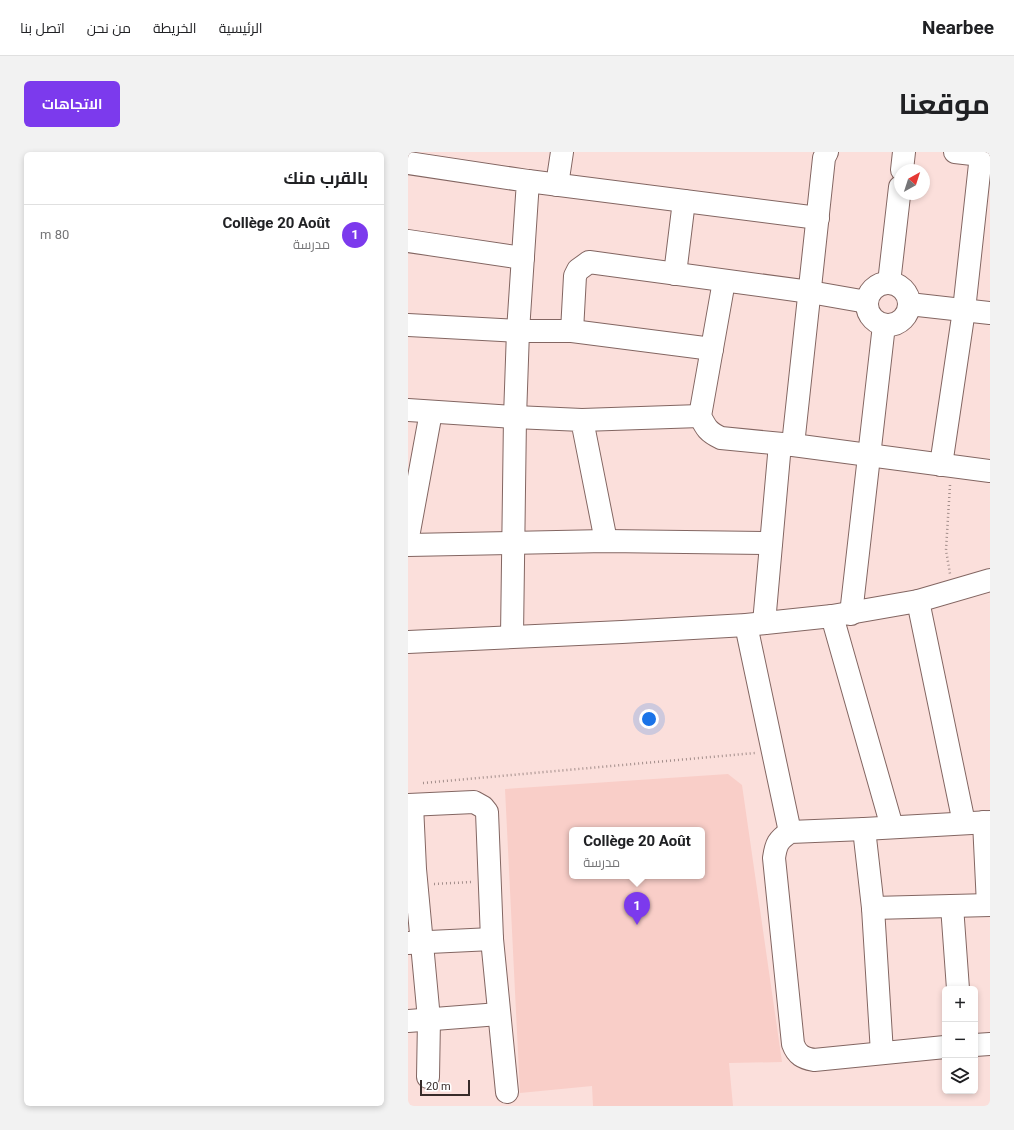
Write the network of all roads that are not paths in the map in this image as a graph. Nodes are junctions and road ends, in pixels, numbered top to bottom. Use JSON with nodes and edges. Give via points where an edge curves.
{"nodes":[{"id":1,"x":562,"y":152,"type":"edge"},
{"id":2,"x":827,"y":152,"type":"edge"},
{"id":3,"x":904,"y":152,"type":"edge"},
{"id":4,"x":955,"y":152,"type":"edge"},
{"id":5,"x":985,"y":155,"type":"edge"},
{"id":6,"x":408,"y":163,"type":"edge"},
{"id":7,"x":903,"y":164,"type":"edge"},
{"id":8,"x":528,"y":181,"type":"junction"},
{"id":9,"x":557,"y":185,"type":"junction"},
{"id":10,"x":899,"y":200,"type":"edge"},
{"id":11,"x":684,"y":201,"type":"junction"},
{"id":12,"x":818,"y":218,"type":"junction"},
{"id":13,"x":408,"y":241,"type":"edge"},
{"id":14,"x":523,"y":258,"type":"junction"},
{"id":15,"x":675,"y":274,"type":"junction"},
{"id":16,"x":724,"y":281,"type":"junction"},
{"id":17,"x":889,"y":283,"type":"junction"},
{"id":18,"x":810,"y":292,"type":"junction"},
{"id":19,"x":867,"y":302,"type":"junction"},
{"id":20,"x":909,"y":304,"type":"junction"},
{"id":21,"x":964,"y":310,"type":"junction"},
{"id":22,"x":990,"y":313,"type":"edge"},
{"id":23,"x":408,"y":325,"type":"edge"},
{"id":24,"x":884,"y":325,"type":"junction"},
{"id":25,"x":518,"y":331,"type":"junction"},
{"id":26,"x":572,"y":331,"type":"junction"},
{"id":27,"x":712,"y":348,"type":"junction"},
{"id":28,"x":408,"y":410,"type":"edge"},
{"id":29,"x":431,"y":412,"type":"junction"},
{"id":30,"x":700,"y":416,"type":"junction"},
{"id":31,"x":515,"y":417,"type":"junction"},
{"id":32,"x":582,"y":420,"type":"junction"},
{"id":33,"x":786,"y":445,"type":"junction"},
{"id":34,"x":869,"y":456,"type":"junction"},
{"id":35,"x":946,"y":466,"type":"junction"},
{"id":36,"x":990,"y":471,"type":"edge"},
{"id":37,"x":408,"y":537,"type":"edge"},
{"id":38,"x":606,"y":541,"type":"junction"},
{"id":39,"x":514,"y":543,"type":"junction"},
{"id":40,"x":771,"y":543,"type":"junction"},
{"id":41,"x":408,"y":545,"type":"edge"},
{"id":42,"x":990,"y":580,"type":"edge"},
{"id":43,"x":918,"y":602,"type":"junction"},
{"id":44,"x":841,"y":615,"type":"junction"},
{"id":45,"x":755,"y":624,"type":"junction"},
{"id":46,"x":512,"y":636,"type":"junction"},
{"id":47,"x":408,"y":642,"type":"edge"},
{"id":48,"x":410,"y":805,"type":"edge"},
{"id":49,"x":979,"y":822,"type":"edge"},
{"id":50,"x":892,"y":827,"type":"junction"},
{"id":51,"x":864,"y":829,"type":"junction"},
{"id":52,"x":790,"y":832,"type":"junction"},
{"id":53,"x":414,"y":875,"type":"edge"},
{"id":54,"x":989,"y":905,"type":"edge"},
{"id":55,"x":952,"y":906,"type":"junction"},
{"id":56,"x":873,"y":908,"type":"junction"},
{"id":57,"x":492,"y":939,"type":"junction"},
{"id":58,"x":415,"y":942,"type":"edge"},
{"id":59,"x":958,"y":986,"type":"edge"},
{"id":60,"x":499,"y":1014,"type":"junction"},
{"id":61,"x":429,"y":1019,"type":"junction"},
{"id":62,"x":408,"y":1021,"type":"edge"},
{"id":63,"x":990,"y":1044,"type":"edge"},
{"id":64,"x":978,"y":1045,"type":"edge"},
{"id":65,"x":942,"y":1047,"type":"edge"},
{"id":66,"x":882,"y":1053,"type":"junction"},
{"id":67,"x":428,"y":1077,"type":"dead end"},
{"id":68,"x":507,"y":1092,"type":"dead end"}],
"edges":[{"from":1,"to":9,"type":"street"},
{"from":2,"to":12,"type":"street","via":[[824,158]]},
{"from":3,"to":7,"type":"street"},
{"from":4,"to":5,"type":"street"},
{"from":5,"to":21,"type":"street"},
{"from":6,"to":8,"type":"street"},
{"from":8,"to":9,"type":"street"},
{"from":8,"to":14,"type":"street"},
{"from":9,"to":11,"type":"street"},
{"from":10,"to":17,"type":"street"},
{"from":11,"to":12,"type":"street"},
{"from":11,"to":15,"type":"street"},
{"from":12,"to":18,"type":"street"},
{"from":13,"to":14,"type":"street"},
{"from":14,"to":25,"type":"street"},
{"from":15,"to":16,"type":"street"},
{"from":15,"to":26,"type":"street","via":[[589,262],[578,270],[575,276]]},
{"from":16,"to":18,"type":"street"},
{"from":16,"to":27,"type":"street"},
{"from":17,"to":19,"type":"street","via":[[874,288]]},
{"from":17,"to":20,"type":"street","via":[[899,286],[907,294]]},
{"from":18,"to":19,"type":"street"},
{"from":18,"to":33,"type":"street"},
{"from":19,"to":24,"type":"street","via":[[871,317]]},
{"from":20,"to":21,"type":"street"},
{"from":20,"to":24,"type":"street","via":[[902,321]]},
{"from":21,"to":22,"type":"street"},
{"from":21,"to":35,"type":"street"},
{"from":23,"to":25,"type":"street"},
{"from":24,"to":34,"type":"street"},
{"from":25,"to":26,"type":"street"},
{"from":25,"to":31,"type":"street"},
{"from":26,"to":27,"type":"street"},
{"from":27,"to":30,"type":"street"},
{"from":28,"to":29,"type":"street"},
{"from":29,"to":31,"type":"street"},
{"from":29,"to":37,"type":"street"},
{"from":30,"to":32,"type":"street"},
{"from":30,"to":33,"type":"street","via":[[711,434],[721,438]]},
{"from":31,"to":32,"type":"street"},
{"from":31,"to":39,"type":"street"},
{"from":32,"to":38,"type":"street"},
{"from":33,"to":34,"type":"street"},
{"from":33,"to":40,"type":"street"},
{"from":34,"to":35,"type":"street"},
{"from":34,"to":44,"type":"street"},
{"from":35,"to":36,"type":"street"},
{"from":38,"to":39,"type":"street"},
{"from":38,"to":40,"type":"street"},
{"from":39,"to":41,"type":"street"},
{"from":39,"to":46,"type":"street"},
{"from":40,"to":45,"type":"street"},
{"from":42,"to":43,"type":"street"},
{"from":43,"to":44,"type":"street"},
{"from":43,"to":49,"type":"street"},
{"from":44,"to":45,"type":"street"},
{"from":44,"to":50,"type":"street"},
{"from":45,"to":46,"type":"street"},
{"from":45,"to":52,"type":"street","via":[[773,751]]},
{"from":46,"to":47,"type":"street"},
{"from":48,"to":53,"type":"street"},
{"from":48,"to":57,"type":"street","via":[[474,802],[484,807],[487,812]]},
{"from":49,"to":50,"type":"street"},
{"from":49,"to":54,"type":"street"},
{"from":50,"to":51,"type":"street"},
{"from":51,"to":52,"type":"street"},
{"from":51,"to":56,"type":"street"},
{"from":52,"to":66,"type":"street","via":[[780,838],[774,858],[793,1044],[796,1052],[803,1058],[814,1060]]},
{"from":53,"to":58,"type":"street"},
{"from":54,"to":55,"type":"street"},
{"from":55,"to":56,"type":"street"},
{"from":55,"to":59,"type":"street"},
{"from":56,"to":66,"type":"street"},
{"from":57,"to":58,"type":"street"},
{"from":57,"to":60,"type":"street"},
{"from":58,"to":61,"type":"street"},
{"from":60,"to":61,"type":"street"},
{"from":60,"to":68,"type":"street"},
{"from":61,"to":62,"type":"street"},
{"from":61,"to":67,"type":"street"},
{"from":63,"to":64,"type":"street"},
{"from":65,"to":66,"type":"street"}]}
